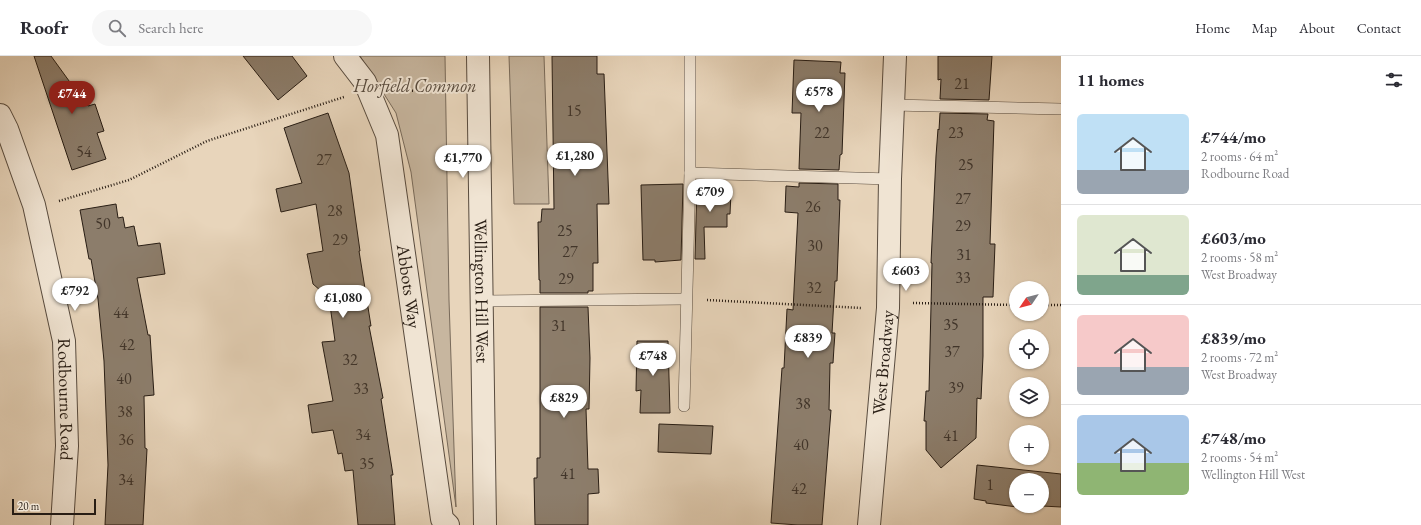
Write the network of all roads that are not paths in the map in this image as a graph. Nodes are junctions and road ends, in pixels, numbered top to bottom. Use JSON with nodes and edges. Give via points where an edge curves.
{"nodes":[{"id":1,"x":345,"y":56,"type":"edge"},
{"id":2,"x":478,"y":56,"type":"edge"},
{"id":3,"x":690,"y":56,"type":"edge"},
{"id":4,"x":895,"y":56,"type":"edge"},
{"id":5,"x":894,"y":105,"type":"junction"},
{"id":6,"x":1061,"y":109,"type":"edge"},
{"id":7,"x":0,"y":115,"type":"edge"},
{"id":8,"x":690,"y":173,"type":"junction"},
{"id":9,"x":890,"y":179,"type":"junction"},
{"id":10,"x":686,"y":299,"type":"junction"},
{"id":11,"x":482,"y":301,"type":"junction"},
{"id":12,"x":684,"y":406,"type":"dead end"},
{"id":13,"x":62,"y":525,"type":"edge"},
{"id":14,"x":448,"y":525,"type":"edge"},
{"id":15,"x":485,"y":525,"type":"edge"},
{"id":16,"x":869,"y":525,"type":"edge"}],
"edges":[{"from":1,"to":14,"type":"street","name":"Abbots Way","via":[[365,82],[387,135],[442,519]]},
{"from":2,"to":11,"type":"street","name":"Wellington Hill West"},
{"from":3,"to":8,"type":"lane"},
{"from":4,"to":5,"type":"street","name":"West Broadway"},
{"from":5,"to":6,"type":"lane"},
{"from":5,"to":9,"type":"street","name":"West Broadway"},
{"from":7,"to":13,"type":"street","name":"Rodbourne Road","via":[[34,205],[64,341],[67,446]]},
{"from":8,"to":9,"type":"lane"},
{"from":8,"to":10,"type":"lane"},
{"from":9,"to":16,"type":"street","name":"West Broadway","via":[[888,306]]},
{"from":10,"to":11,"type":"lane"},
{"from":10,"to":12,"type":"lane"},
{"from":11,"to":15,"type":"street","name":"Wellington Hill West"}]}
